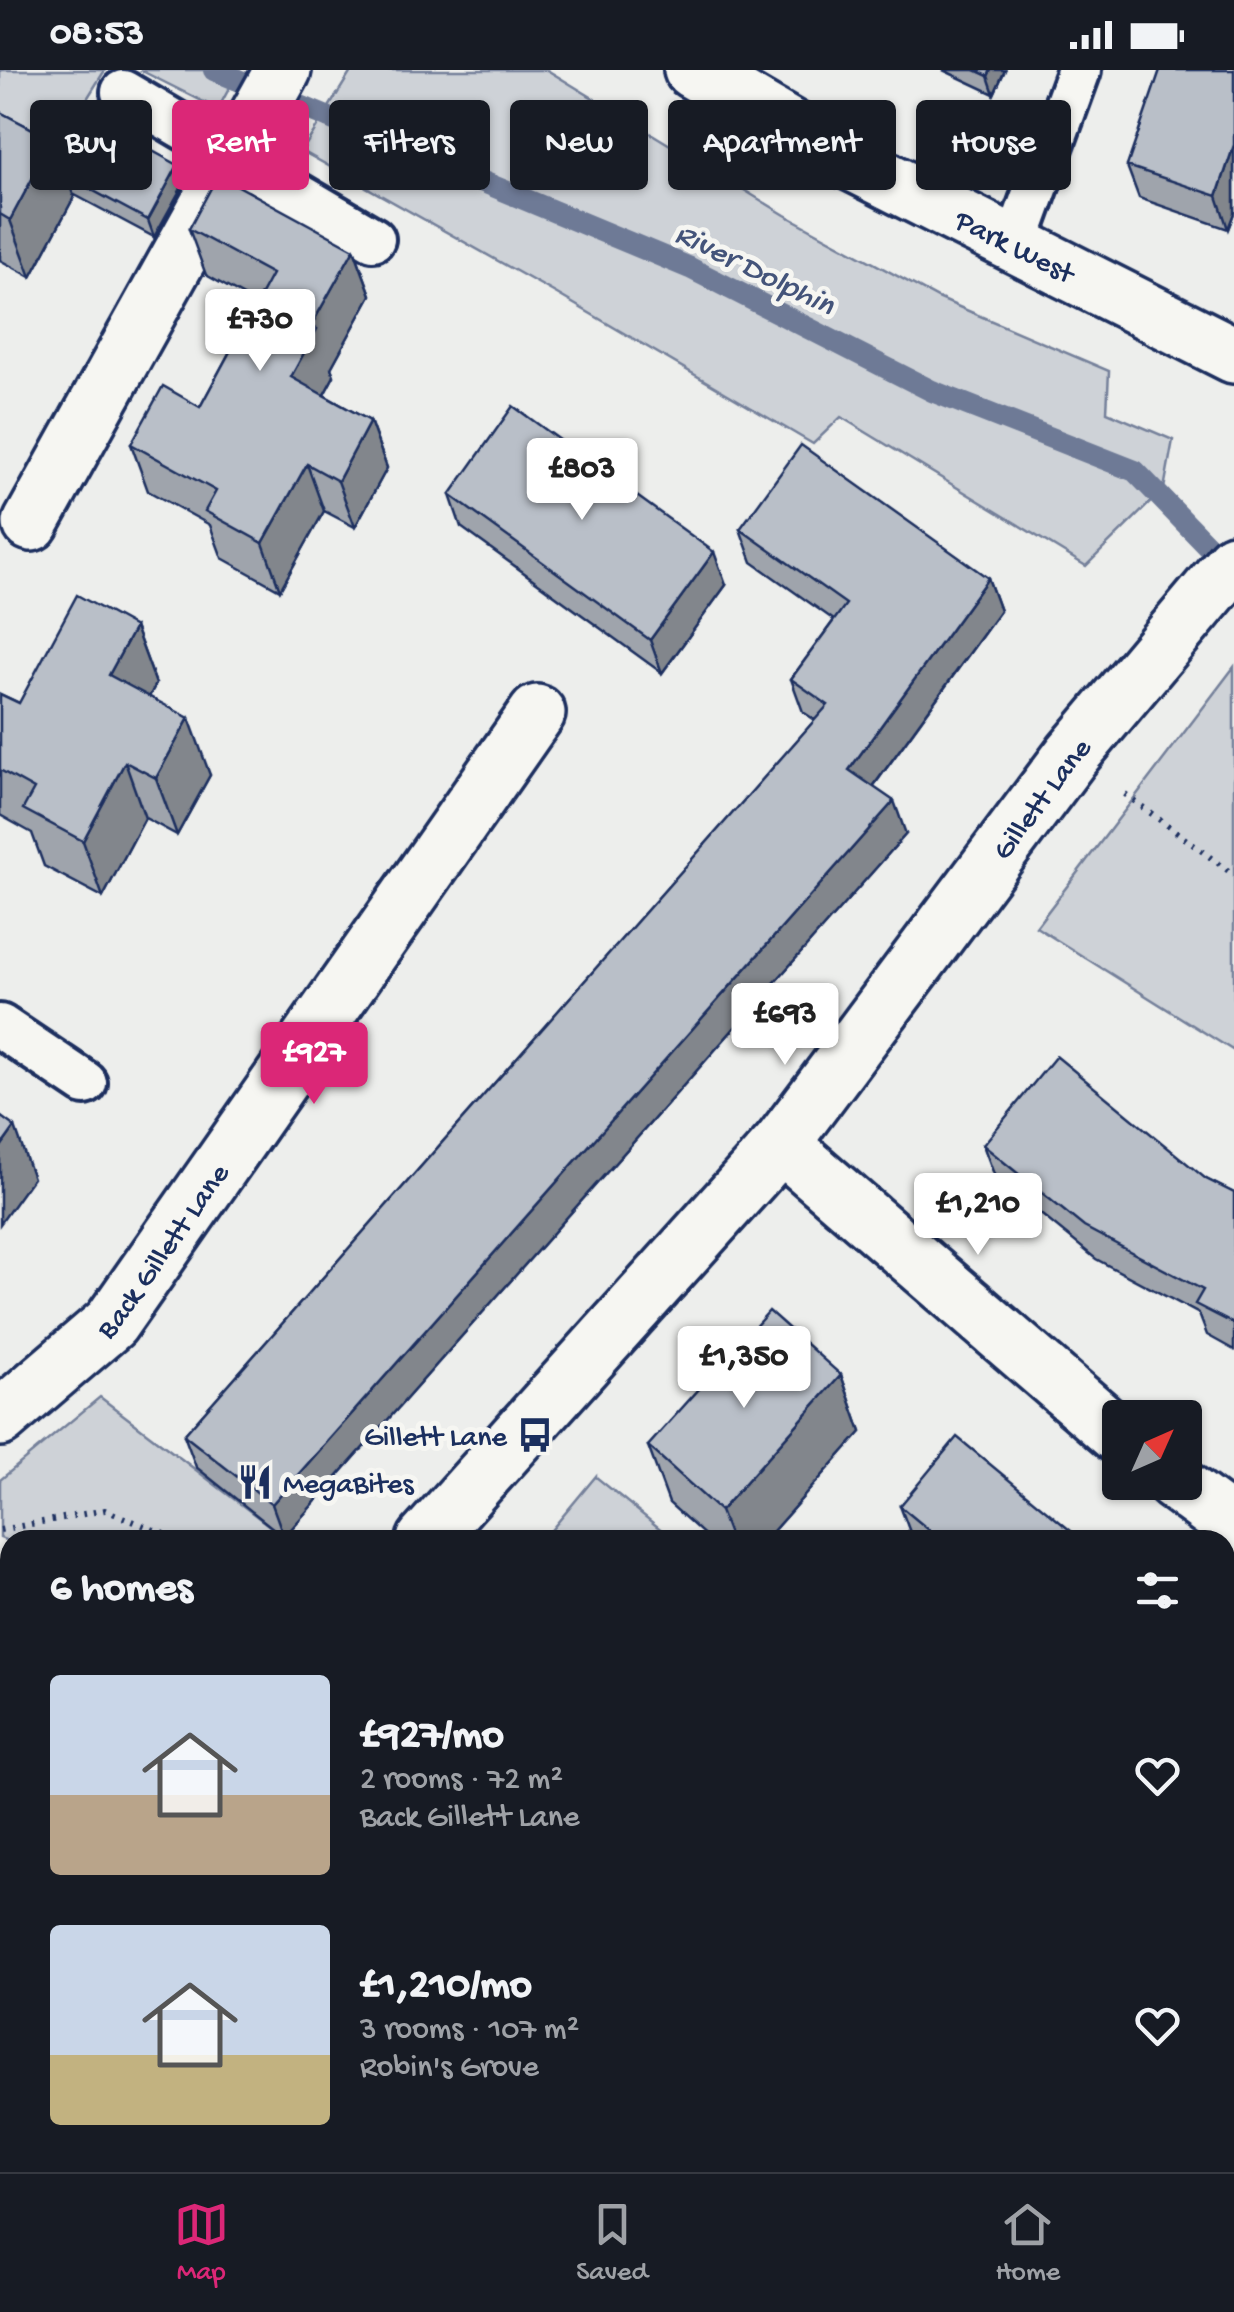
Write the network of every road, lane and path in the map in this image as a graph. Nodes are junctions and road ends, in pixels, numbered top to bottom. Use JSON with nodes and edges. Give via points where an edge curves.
{"nodes":[{"id":1,"x":283,"y":70,"type":"edge"},
{"id":2,"x":692,"y":70,"type":"edge"},
{"id":3,"x":1079,"y":70,"type":"edge"},
{"id":4,"x":123,"y":92,"type":"dead end"},
{"id":5,"x":266,"y":100,"type":"edge"},
{"id":6,"x":172,"y":112,"type":"edge"},
{"id":7,"x":216,"y":190,"type":"edge"},
{"id":8,"x":307,"y":190,"type":"edge"},
{"id":9,"x":373,"y":240,"type":"dead end"},
{"id":10,"x":1014,"y":246,"type":"junction"},
{"id":11,"x":1234,"y":355,"type":"edge"},
{"id":12,"x":31,"y":523,"type":"dead end"},
{"id":13,"x":1234,"y":562,"type":"edge"},
{"id":14,"x":538,"y":714,"type":"dead end"},
{"id":15,"x":1072,"y":755,"type":"junction"},
{"id":16,"x":1234,"y":875,"type":"edge"},
{"id":17,"x":0,"y":1026,"type":"edge"},
{"id":18,"x":85,"y":1083,"type":"dead end"},
{"id":19,"x":781,"y":1144,"type":"junction"},
{"id":20,"x":0,"y":1418,"type":"edge"},
{"id":21,"x":1102,"y":1421,"type":"edge"},
{"id":22,"x":1199,"y":1500,"type":"edge"},
{"id":23,"x":1234,"y":1526,"type":"edge"},
{"id":24,"x":0,"y":1530,"type":"edge"},
{"id":25,"x":155,"y":1530,"type":"edge"},
{"id":26,"x":435,"y":1530,"type":"edge"}],
"edges":[{"from":1,"to":5,"type":"street"},
{"from":2,"to":10,"type":"street","name":"Park West","via":[[837,155]]},
{"from":3,"to":10,"type":"lane"},
{"from":4,"to":6,"type":"lane"},
{"from":7,"to":12,"type":"street"},
{"from":8,"to":9,"type":"lane"},
{"from":10,"to":11,"type":"street","name":"Park West"},
{"from":13,"to":15,"type":"street","name":"Gillett Lane"},
{"from":14,"to":20,"type":"street","name":"Back Gillett Lane","via":[[110,1323]]},
{"from":15,"to":16,"type":"path"},
{"from":15,"to":19,"type":"street","name":"Gillett Lane"},
{"from":17,"to":18,"type":"lane"},
{"from":19,"to":21,"type":"street"},
{"from":19,"to":26,"type":"street","name":"Gillett Lane"},
{"from":22,"to":23,"type":"street"},
{"from":24,"to":25,"type":"path","via":[[105,1510]]}]}
